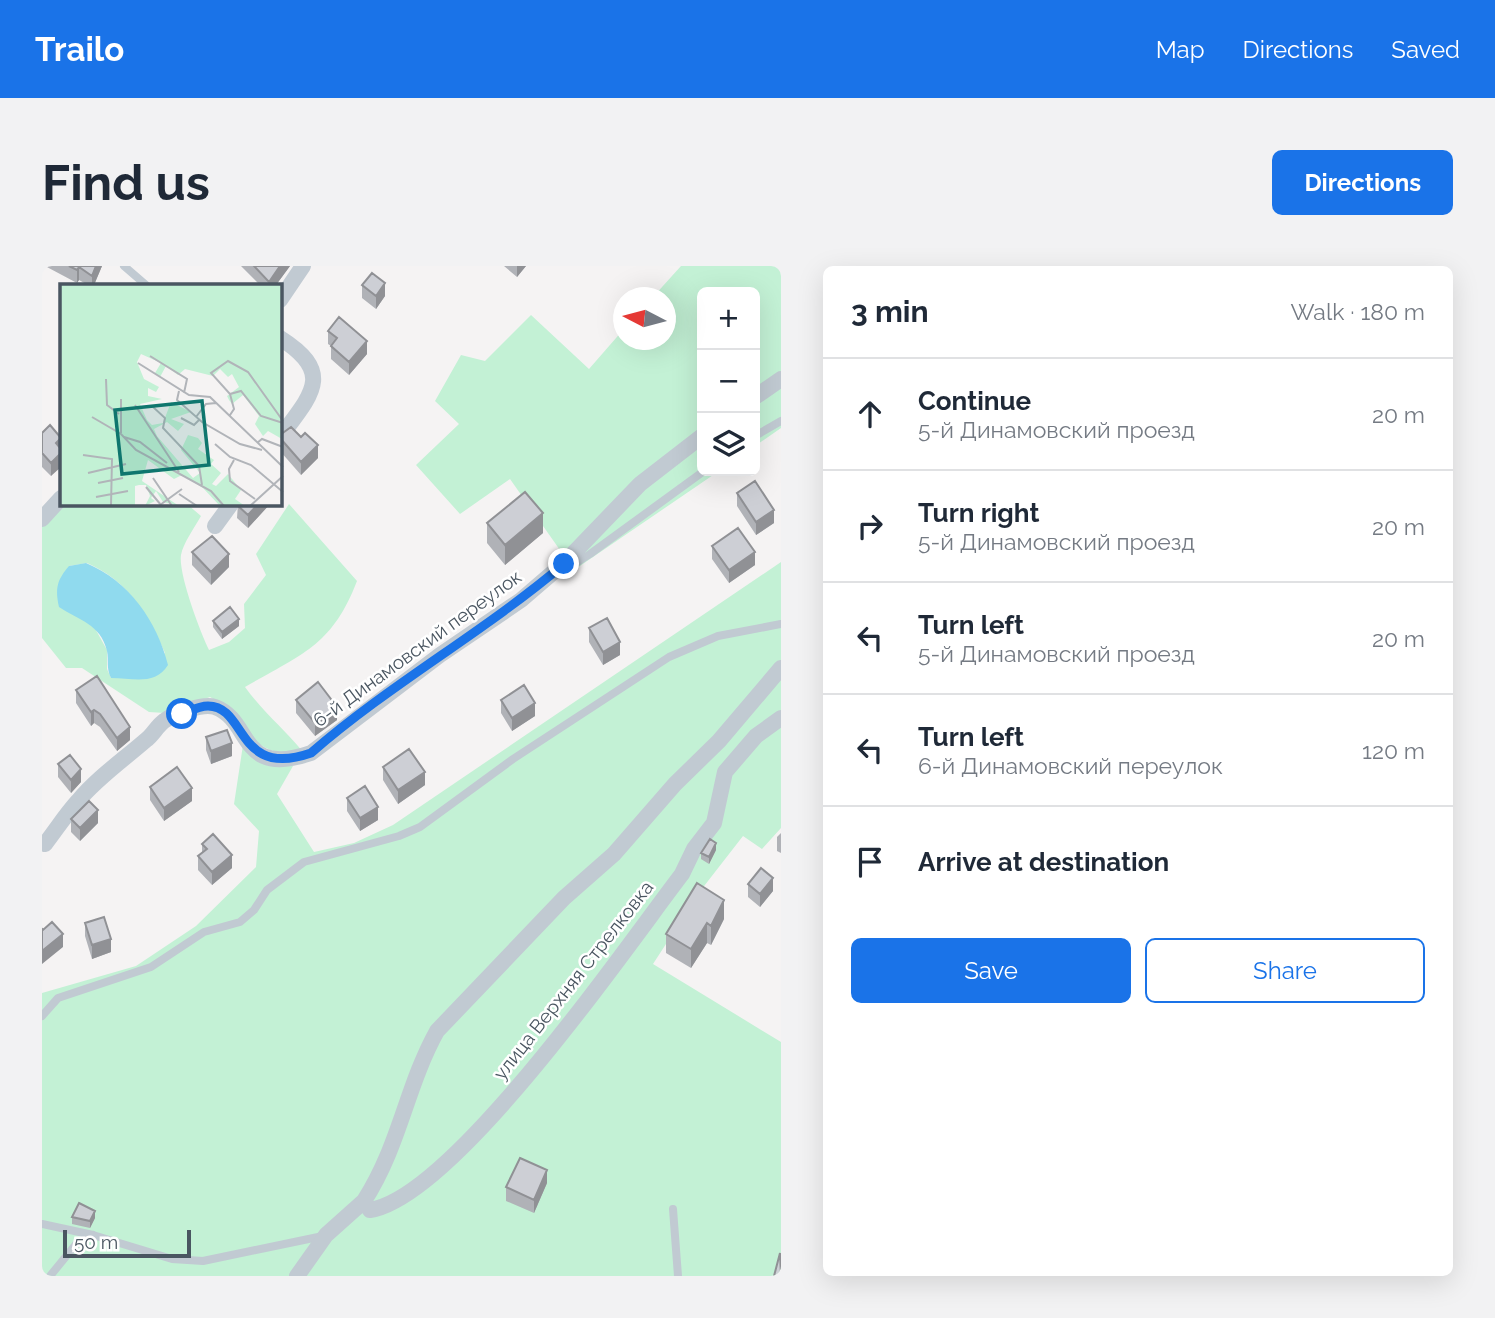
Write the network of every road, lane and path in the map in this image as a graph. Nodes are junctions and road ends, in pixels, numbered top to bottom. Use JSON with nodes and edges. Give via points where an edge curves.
{"nodes":[{"id":1,"x":124,"y":266,"type":"edge"},
{"id":2,"x":303,"y":266,"type":"edge"},
{"id":3,"x":145,"y":284,"type":"edge"},
{"id":4,"x":282,"y":297,"type":"edge"},
{"id":5,"x":282,"y":339,"type":"edge"},
{"id":6,"x":781,"y":379,"type":"edge"},
{"id":7,"x":760,"y":394,"type":"edge"},
{"id":8,"x":781,"y":421,"type":"edge"},
{"id":9,"x":760,"y":433,"type":"edge"},
{"id":10,"x":282,"y":434,"type":"edge"},
{"id":11,"x":697,"y":440,"type":"edge"},
{"id":12,"x":697,"y":476,"type":"edge"},
{"id":13,"x":60,"y":499,"type":"edge"},
{"id":14,"x":230,"y":506,"type":"edge"},
{"id":15,"x":42,"y":519,"type":"edge"},
{"id":16,"x":215,"y":526,"type":"dead end"},
{"id":17,"x":564,"y":564,"type":"junction"},
{"id":18,"x":781,"y":624,"type":"edge"},
{"id":19,"x":781,"y":668,"type":"edge"},
{"id":20,"x":781,"y":718,"type":"edge"},
{"id":21,"x":45,"y":844,"type":"dead end"},
{"id":22,"x":42,"y":1016,"type":"edge"},
{"id":23,"x":364,"y":1201,"type":"junction"},
{"id":24,"x":673,"y":1209,"type":"dead end"},
{"id":25,"x":42,"y":1224,"type":"edge"},
{"id":26,"x":93,"y":1235,"type":"junction"},
{"id":27,"x":326,"y":1235,"type":"junction"},
{"id":28,"x":51,"y":1276,"type":"edge"},
{"id":29,"x":297,"y":1276,"type":"edge"},
{"id":30,"x":678,"y":1276,"type":"edge"}],
"edges":[{"from":1,"to":3,"type":"lane"},
{"from":2,"to":4,"type":"street"},
{"from":5,"to":10,"type":"street","via":[[309,359],[314,370],[305,403]]},
{"from":6,"to":7,"type":"street"},
{"from":8,"to":9,"type":"lane"},
{"from":11,"to":17,"type":"street","name":"6-й Динамовский переулок","via":[[640,484]]},
{"from":12,"to":17,"type":"lane","via":[[590,554]]},
{"from":13,"to":15,"type":"street"},
{"from":14,"to":16,"type":"street"},
{"from":17,"to":21,"type":"street","name":"6-й Динамовский переулок","via":[[311,753],[296,758],[258,753],[229,717],[210,706],[164,721],[78,801]]},
{"from":18,"to":22,"type":"lane","via":[[718,636],[669,657],[513,759],[420,827],[304,862],[267,890],[240,922],[204,932],[151,967],[58,998]]},
{"from":19,"to":23,"type":"street","via":[[614,854],[564,898],[437,1031],[422,1057],[397,1139]]},
{"from":20,"to":23,"type":"street","name":"улица Верхняя Стрелковка","via":[[756,736],[725,772],[714,823],[681,874],[523,1083],[422,1184],[388,1207],[370,1210]]},
{"from":23,"to":27,"type":"street"},
{"from":24,"to":30,"type":"lane"},
{"from":25,"to":26,"type":"lane"},
{"from":26,"to":27,"type":"lane","via":[[172,1259],[203,1261]]},
{"from":26,"to":28,"type":"lane","via":[[77,1243]]},
{"from":27,"to":29,"type":"street"}]}
